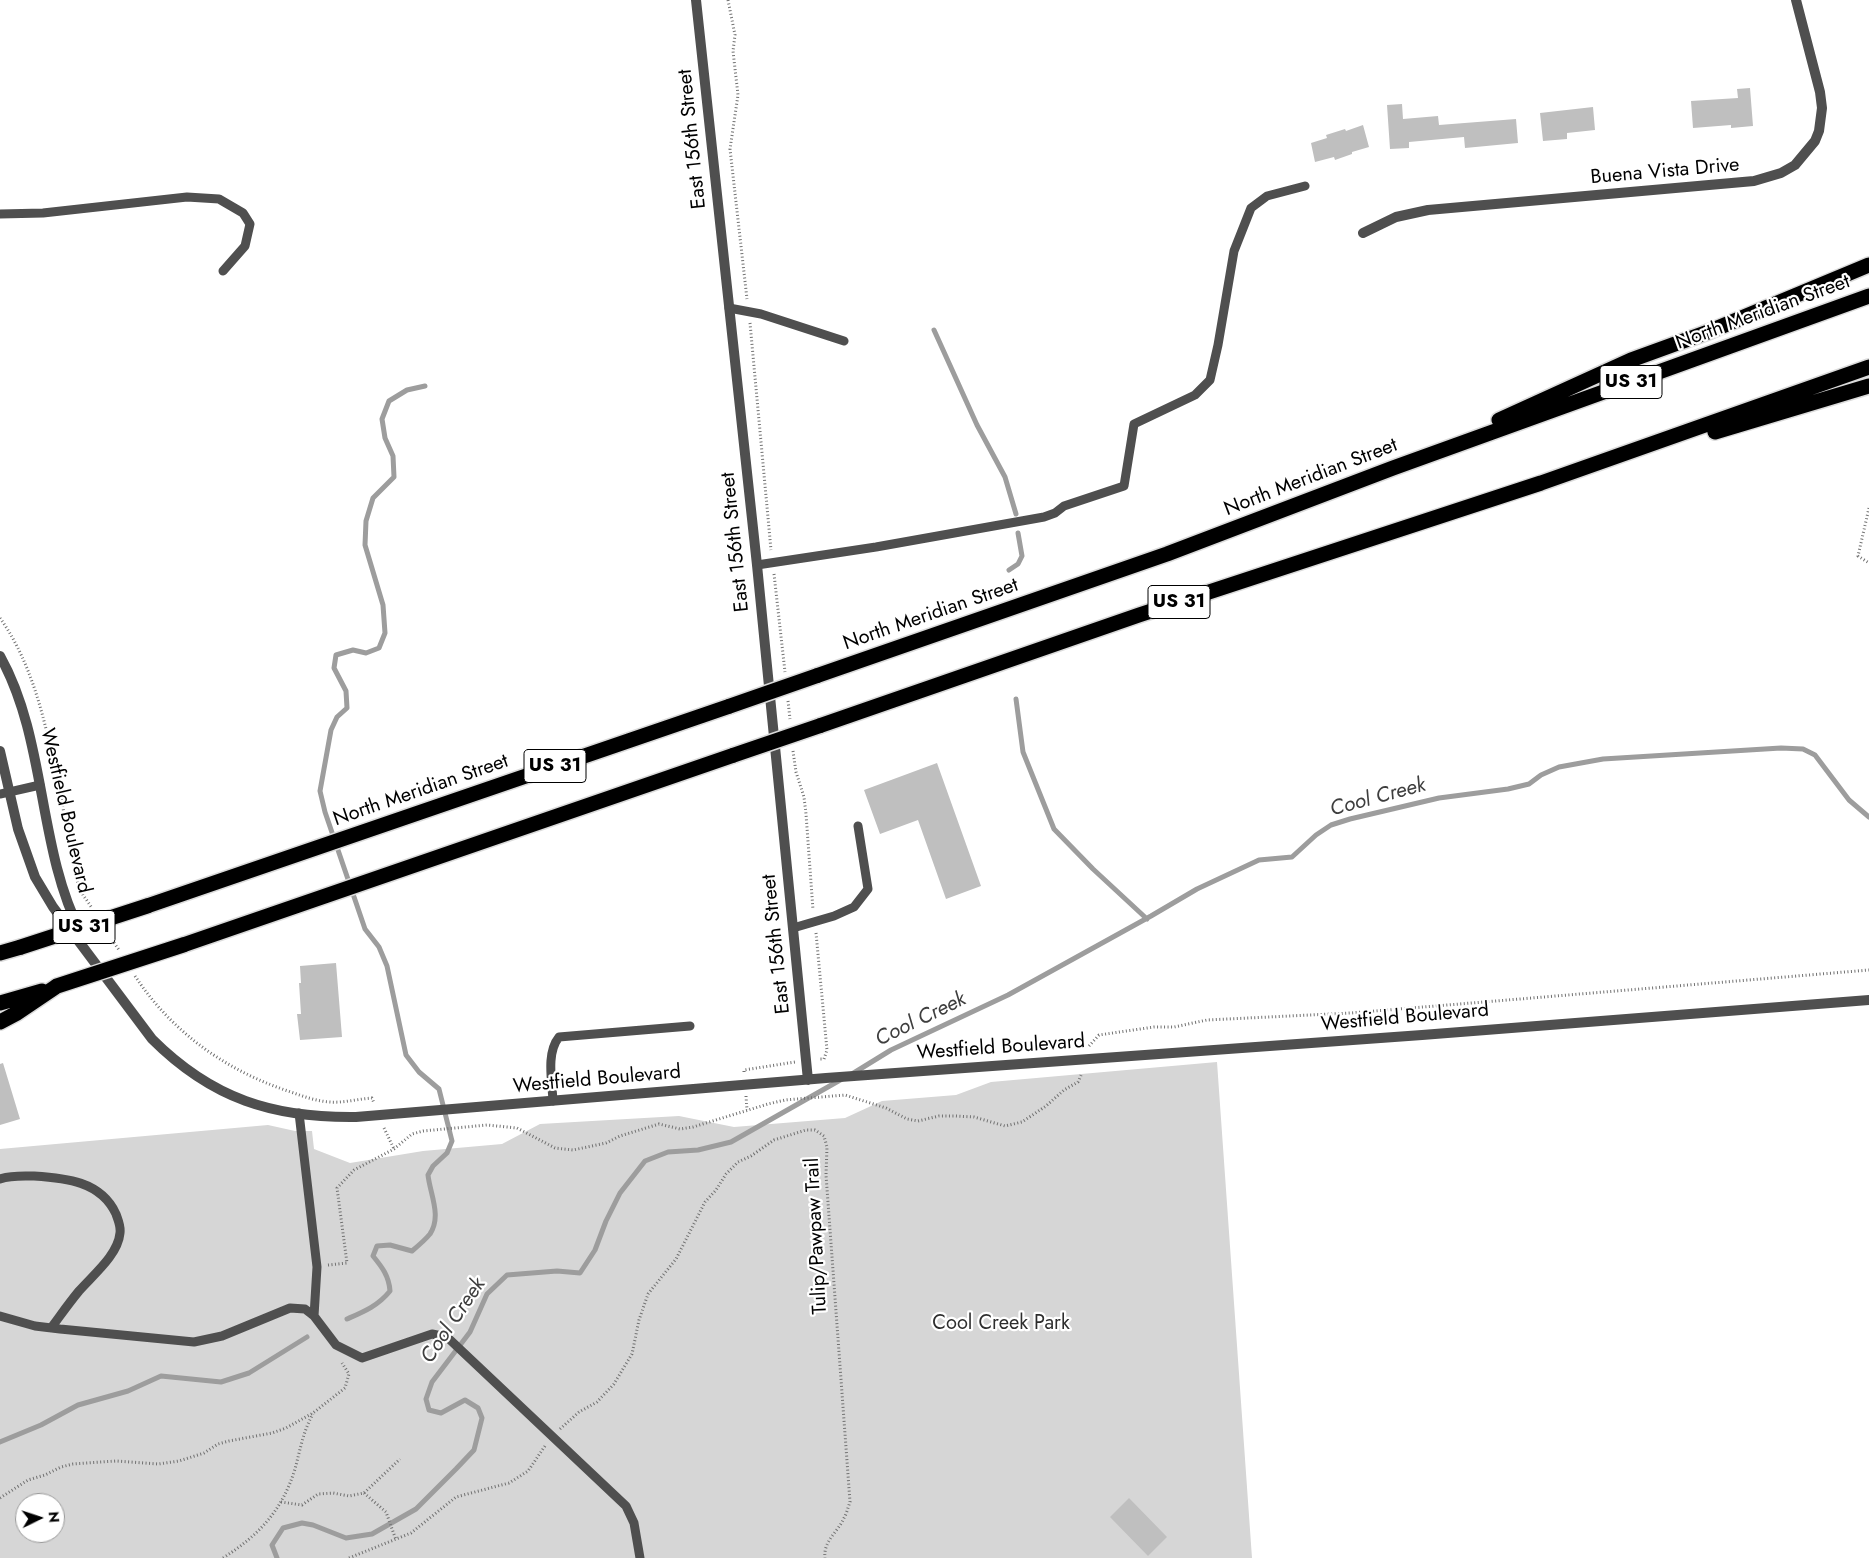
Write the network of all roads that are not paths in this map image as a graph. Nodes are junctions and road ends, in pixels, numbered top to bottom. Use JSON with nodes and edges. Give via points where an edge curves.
{"nodes":[{"id":1,"x":696,"y":0,"type":"edge"},
{"id":2,"x":1796,"y":0,"type":"edge"},
{"id":3,"x":1306,"y":186,"type":"dead end"},
{"id":4,"x":0,"y":214,"type":"edge"},
{"id":5,"x":1363,"y":232,"type":"dead end"},
{"id":6,"x":1869,"y":265,"type":"edge"},
{"id":7,"x":223,"y":271,"type":"dead end"},
{"id":8,"x":1869,"y":296,"type":"edge"},
{"id":9,"x":729,"y":308,"type":"junction"},
{"id":10,"x":844,"y":341,"type":"dead end"},
{"id":11,"x":1869,"y":367,"type":"edge"},
{"id":12,"x":1869,"y":386,"type":"edge"},
{"id":13,"x":1393,"y":468,"type":"junction"},
{"id":14,"x":1541,"y":483,"type":"junction"},
{"id":15,"x":757,"y":564,"type":"junction"},
{"id":16,"x":0,"y":656,"type":"edge"},
{"id":17,"x":0,"y":750,"type":"edge"},
{"id":18,"x":40,"y":785,"type":"junction"},
{"id":19,"x":5,"y":793,"type":"edge"},
{"id":20,"x":858,"y":826,"type":"dead end"},
{"id":21,"x":793,"y":928,"type":"junction"},
{"id":22,"x":0,"y":947,"type":"edge"},
{"id":23,"x":21,"y":948,"type":"junction"},
{"id":24,"x":0,"y":954,"type":"edge"},
{"id":25,"x":57,"y":986,"type":"junction"},
{"id":26,"x":119,"y":995,"type":"junction"},
{"id":27,"x":1869,"y":1000,"type":"edge"},
{"id":28,"x":0,"y":1003,"type":"edge"},
{"id":29,"x":0,"y":1022,"type":"edge"},
{"id":30,"x":690,"y":1026,"type":"dead end"},
{"id":31,"x":808,"y":1080,"type":"junction"},
{"id":32,"x":553,"y":1101,"type":"junction"},
{"id":33,"x":299,"y":1114,"type":"junction"},
{"id":34,"x":0,"y":1179,"type":"edge"},
{"id":35,"x":0,"y":1316,"type":"edge"},
{"id":36,"x":314,"y":1316,"type":"junction"},
{"id":37,"x":51,"y":1328,"type":"junction"},
{"id":38,"x":640,"y":1558,"type":"edge"}],
"edges":[{"from":1,"to":9,"type":"street","name":"East 156th Street"},
{"from":2,"to":5,"type":"street","name":"Buena Vista Drive","via":[[1822,108],[1815,141],[1796,165],[1754,182],[1428,210],[1396,217]]},
{"from":3,"to":15,"type":"lane","via":[[1267,196],[1251,208],[1234,251],[1210,380],[1195,395],[1134,424],[1124,486],[1064,506],[1044,517]]},
{"from":4,"to":7,"type":"lane","via":[[43,213],[187,196],[219,199],[243,213],[250,224],[244,246]]},
{"from":6,"to":13,"type":"highway","via":[[1708,332],[1631,360]]},
{"from":8,"to":13,"type":"highway","name":"North Meridian Street","number":"US 31"},
{"from":9,"to":10,"type":"lane","via":[[761,314]]},
{"from":9,"to":15,"type":"street","name":"East 156th Street"},
{"from":11,"to":14,"type":"highway","number":"US 31"},
{"from":12,"to":14,"type":"highway"},
{"from":13,"to":23,"type":"highway","name":"North Meridian Street","number":"US 31","bridge":true,"via":[[1168,554]]},
{"from":14,"to":25,"type":"highway","number":"US 31","bridge":true,"via":[[1139,615]]},
{"from":15,"to":21,"type":"street","name":"East 156th Street"},
{"from":16,"to":18,"type":"street","name":"Westfield Boulevard","via":[[11,675],[25,716]]},
{"from":17,"to":19,"type":"street","name":"Westfield Boulevard"},
{"from":18,"to":19,"type":"lane"},
{"from":18,"to":26,"type":"street","name":"Westfield Boulevard","via":[[73,918]]},
{"from":19,"to":26,"type":"street","name":"Westfield Boulevard","via":[[36,877],[53,907]]},
{"from":20,"to":21,"type":"lane","via":[[868,889],[854,907]]},
{"from":21,"to":31,"type":"street","name":"East 156th Street"},
{"from":22,"to":23,"type":"highway"},
{"from":23,"to":24,"type":"highway","name":"North Meridian Street","number":"US 31"},
{"from":25,"to":28,"type":"highway","number":"US 31"},
{"from":25,"to":29,"type":"highway"},
{"from":26,"to":33,"type":"street","name":"Westfield Boulevard","via":[[170,1057],[212,1087],[262,1106]]},
{"from":27,"to":31,"type":"street","name":"Westfield Boulevard"},
{"from":30,"to":32,"type":"lane","via":[[560,1037],[552,1045]]},
{"from":31,"to":32,"type":"street","name":"Westfield Boulevard"},
{"from":32,"to":33,"type":"street","name":"Westfield Boulevard","via":[[356,1117]]},
{"from":33,"to":36,"type":"lane","via":[[317,1266]]},
{"from":34,"to":37,"type":"lane","via":[[52,1177],[87,1185],[107,1200],[119,1223],[121,1232],[117,1243],[104,1264]]},
{"from":35,"to":37,"type":"lane"},
{"from":36,"to":37,"type":"lane","via":[[305,1309],[290,1308],[222,1336],[194,1342]]},
{"from":36,"to":38,"type":"lane","via":[[336,1344],[362,1358],[432,1334],[446,1337],[626,1506],[634,1523]]}]}
